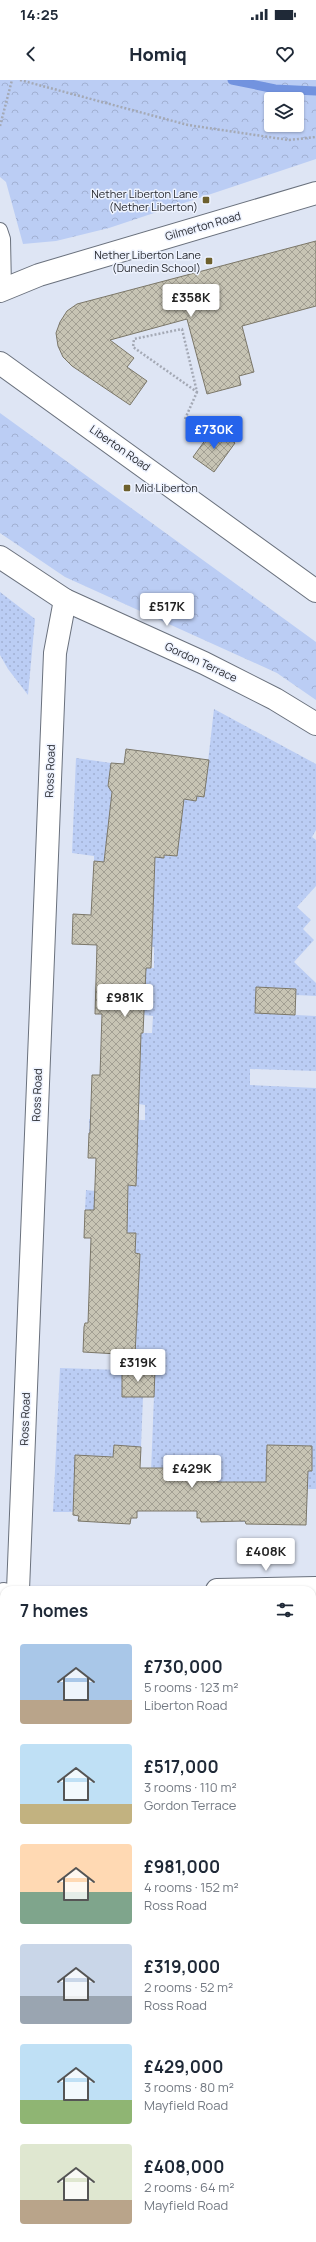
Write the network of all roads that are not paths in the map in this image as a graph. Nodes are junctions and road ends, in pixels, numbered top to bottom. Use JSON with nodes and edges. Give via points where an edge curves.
{"nodes":[{"id":1,"x":316,"y":193,"type":"edge"},
{"id":2,"x":0,"y":230,"type":"edge"},
{"id":3,"x":2,"y":289,"type":"edge"},
{"id":4,"x":0,"y":363,"type":"edge"},
{"id":5,"x":0,"y":557,"type":"edge"},
{"id":6,"x":316,"y":590,"type":"edge"},
{"id":7,"x":65,"y":600,"type":"junction"},
{"id":8,"x":316,"y":724,"type":"edge"},
{"id":9,"x":18,"y":1586,"type":"edge"}],
"edges":[{"from":1,"to":3,"type":"street","name":"Gilmerton Road","via":[[39,275]]},
{"from":2,"to":3,"type":"lane","via":[[3,239]]},
{"from":4,"to":6,"type":"street","name":"Liberton Road"},
{"from":5,"to":7,"type":"street","name":"Gordon Terrace"},
{"from":7,"to":8,"type":"street","name":"Gordon Terrace","via":[[204,663],[275,699]]},
{"from":7,"to":9,"type":"street","name":"Ross Road","via":[[54,653]]}]}
